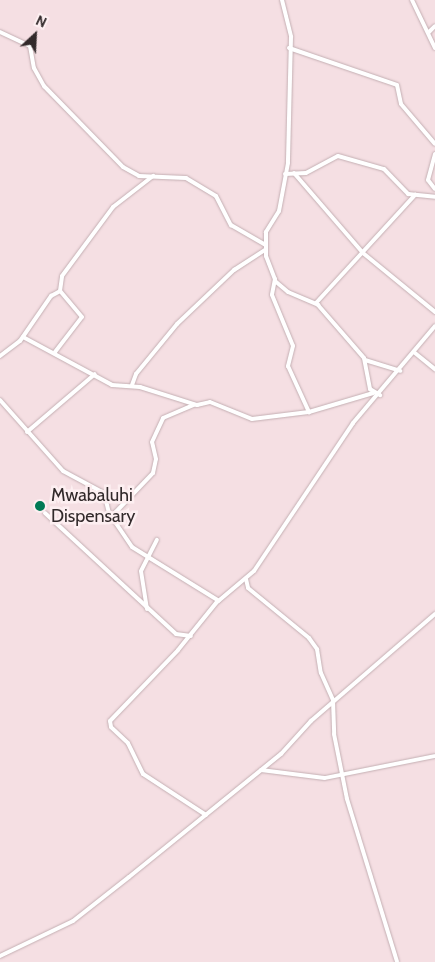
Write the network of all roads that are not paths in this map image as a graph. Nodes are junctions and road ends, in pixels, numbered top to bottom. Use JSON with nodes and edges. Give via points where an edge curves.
{"nodes":[{"id":1,"x":282,"y":0,"type":"edge"},
{"id":2,"x":412,"y":0,"type":"edge"},
{"id":3,"x":435,"y":26,"type":"edge"},
{"id":4,"x":0,"y":32,"type":"edge"},
{"id":5,"x":429,"y":32,"type":"junction"},
{"id":6,"x":289,"y":48,"type":"junction"},
{"id":7,"x":435,"y":48,"type":"edge"},
{"id":8,"x":435,"y":144,"type":"edge"},
{"id":9,"x":435,"y":154,"type":"edge"},
{"id":10,"x":294,"y":173,"type":"junction"},
{"id":11,"x":285,"y":174,"type":"junction"},
{"id":12,"x":153,"y":176,"type":"junction"},
{"id":13,"x":435,"y":189,"type":"edge"},
{"id":14,"x":415,"y":195,"type":"junction"},
{"id":15,"x":435,"y":197,"type":"edge"},
{"id":16,"x":265,"y":248,"type":"junction"},
{"id":17,"x":363,"y":252,"type":"junction"},
{"id":18,"x":275,"y":281,"type":"junction"},
{"id":19,"x":60,"y":291,"type":"junction"},
{"id":20,"x":316,"y":303,"type":"junction"},
{"id":21,"x":435,"y":312,"type":"edge"},
{"id":22,"x":435,"y":326,"type":"edge"},
{"id":23,"x":23,"y":337,"type":"junction"},
{"id":24,"x":55,"y":352,"type":"junction"},
{"id":25,"x":415,"y":353,"type":"junction"},
{"id":26,"x":0,"y":356,"type":"edge"},
{"id":27,"x":365,"y":360,"type":"junction"},
{"id":28,"x":435,"y":369,"type":"edge"},
{"id":29,"x":400,"y":371,"type":"junction"},
{"id":30,"x":95,"y":374,"type":"junction"},
{"id":31,"x":132,"y":386,"type":"junction"},
{"id":32,"x":373,"y":392,"type":"junction"},
{"id":33,"x":380,"y":395,"type":"junction"},
{"id":34,"x":0,"y":400,"type":"edge"},
{"id":35,"x":194,"y":404,"type":"junction"},
{"id":36,"x":309,"y":412,"type":"junction"},
{"id":37,"x":27,"y":432,"type":"junction"},
{"id":38,"x":45,"y":513,"type":"dead end"},
{"id":39,"x":111,"y":517,"type":"junction"},
{"id":40,"x":157,"y":540,"type":"dead end"},
{"id":41,"x":147,"y":557,"type":"junction"},
{"id":42,"x":246,"y":579,"type":"junction"},
{"id":43,"x":218,"y":601,"type":"junction"},
{"id":44,"x":147,"y":609,"type":"junction"},
{"id":45,"x":435,"y":614,"type":"edge"},
{"id":46,"x":191,"y":636,"type":"junction"},
{"id":47,"x":332,"y":706,"type":"junction"},
{"id":48,"x":435,"y":756,"type":"edge"},
{"id":49,"x":261,"y":770,"type":"junction"},
{"id":50,"x":341,"y":775,"type":"junction"},
{"id":51,"x":206,"y":815,"type":"junction"},
{"id":52,"x":0,"y":956,"type":"edge"},
{"id":53,"x":397,"y":962,"type":"edge"}],
"edges":[{"from":1,"to":6,"type":"street"},
{"from":2,"to":5,"type":"street"},
{"from":3,"to":5,"type":"street"},
{"from":4,"to":12,"type":"street","via":[[30,46],[34,68],[44,86],[123,167],[139,176]]},
{"from":5,"to":7,"type":"street"},
{"from":6,"to":8,"type":"street","via":[[397,85],[401,104]]},
{"from":6,"to":11,"type":"street"},
{"from":9,"to":13,"type":"street","via":[[428,180]]},
{"from":10,"to":11,"type":"street"},
{"from":10,"to":14,"type":"street","via":[[308,172],[338,156],[378,166],[405,192]]},
{"from":10,"to":17,"type":"street"},
{"from":11,"to":16,"type":"street","via":[[279,212],[266,232]]},
{"from":12,"to":16,"type":"street","via":[[182,176],[214,194],[231,225]]},
{"from":12,"to":19,"type":"street","via":[[113,208],[62,276]]},
{"from":14,"to":15,"type":"street"},
{"from":14,"to":17,"type":"street"},
{"from":16,"to":18,"type":"street"},
{"from":16,"to":31,"type":"street","via":[[234,270],[177,324],[136,374]]},
{"from":17,"to":20,"type":"street"},
{"from":17,"to":21,"type":"street"},
{"from":18,"to":20,"type":"street","via":[[288,292]]},
{"from":18,"to":36,"type":"street","via":[[272,295],[293,346],[288,366]]},
{"from":19,"to":23,"type":"street","via":[[51,296]]},
{"from":19,"to":24,"type":"street","via":[[82,317]]},
{"from":20,"to":27,"type":"street"},
{"from":22,"to":25,"type":"street"},
{"from":23,"to":24,"type":"street"},
{"from":23,"to":26,"type":"street"},
{"from":24,"to":30,"type":"street"},
{"from":25,"to":28,"type":"street"},
{"from":25,"to":29,"type":"street"},
{"from":27,"to":29,"type":"street"},
{"from":27,"to":32,"type":"street"},
{"from":29,"to":33,"type":"street"},
{"from":30,"to":31,"type":"street","via":[[112,385]]},
{"from":30,"to":37,"type":"street"},
{"from":31,"to":35,"type":"street"},
{"from":32,"to":33,"type":"street"},
{"from":32,"to":36,"type":"street"},
{"from":33,"to":42,"type":"street","via":[[353,423]]},
{"from":34,"to":37,"type":"street"},
{"from":35,"to":36,"type":"street","via":[[212,403],[254,420]]},
{"from":35,"to":39,"type":"street","via":[[163,418],[152,442],[156,459],[153,473]]},
{"from":37,"to":39,"type":"street","via":[[63,471],[100,489]]},
{"from":38,"to":44,"type":"street"},
{"from":39,"to":41,"type":"street","via":[[131,545]]},
{"from":40,"to":41,"type":"street"},
{"from":41,"to":43,"type":"street"},
{"from":41,"to":44,"type":"street","via":[[140,574]]},
{"from":42,"to":43,"type":"street"},
{"from":42,"to":47,"type":"street","via":[[248,588],[314,644]]},
{"from":43,"to":46,"type":"street"},
{"from":44,"to":46,"type":"street","via":[[176,634]]},
{"from":45,"to":47,"type":"street"},
{"from":46,"to":51,"type":"street","via":[[136,690],[110,723],[128,743],[142,774]]},
{"from":47,"to":49,"type":"street"},
{"from":47,"to":50,"type":"street"},
{"from":48,"to":50,"type":"street"},
{"from":49,"to":50,"type":"street","via":[[321,777]]},
{"from":49,"to":51,"type":"street"},
{"from":50,"to":53,"type":"street"},
{"from":51,"to":52,"type":"street","via":[[73,921]]}]}
